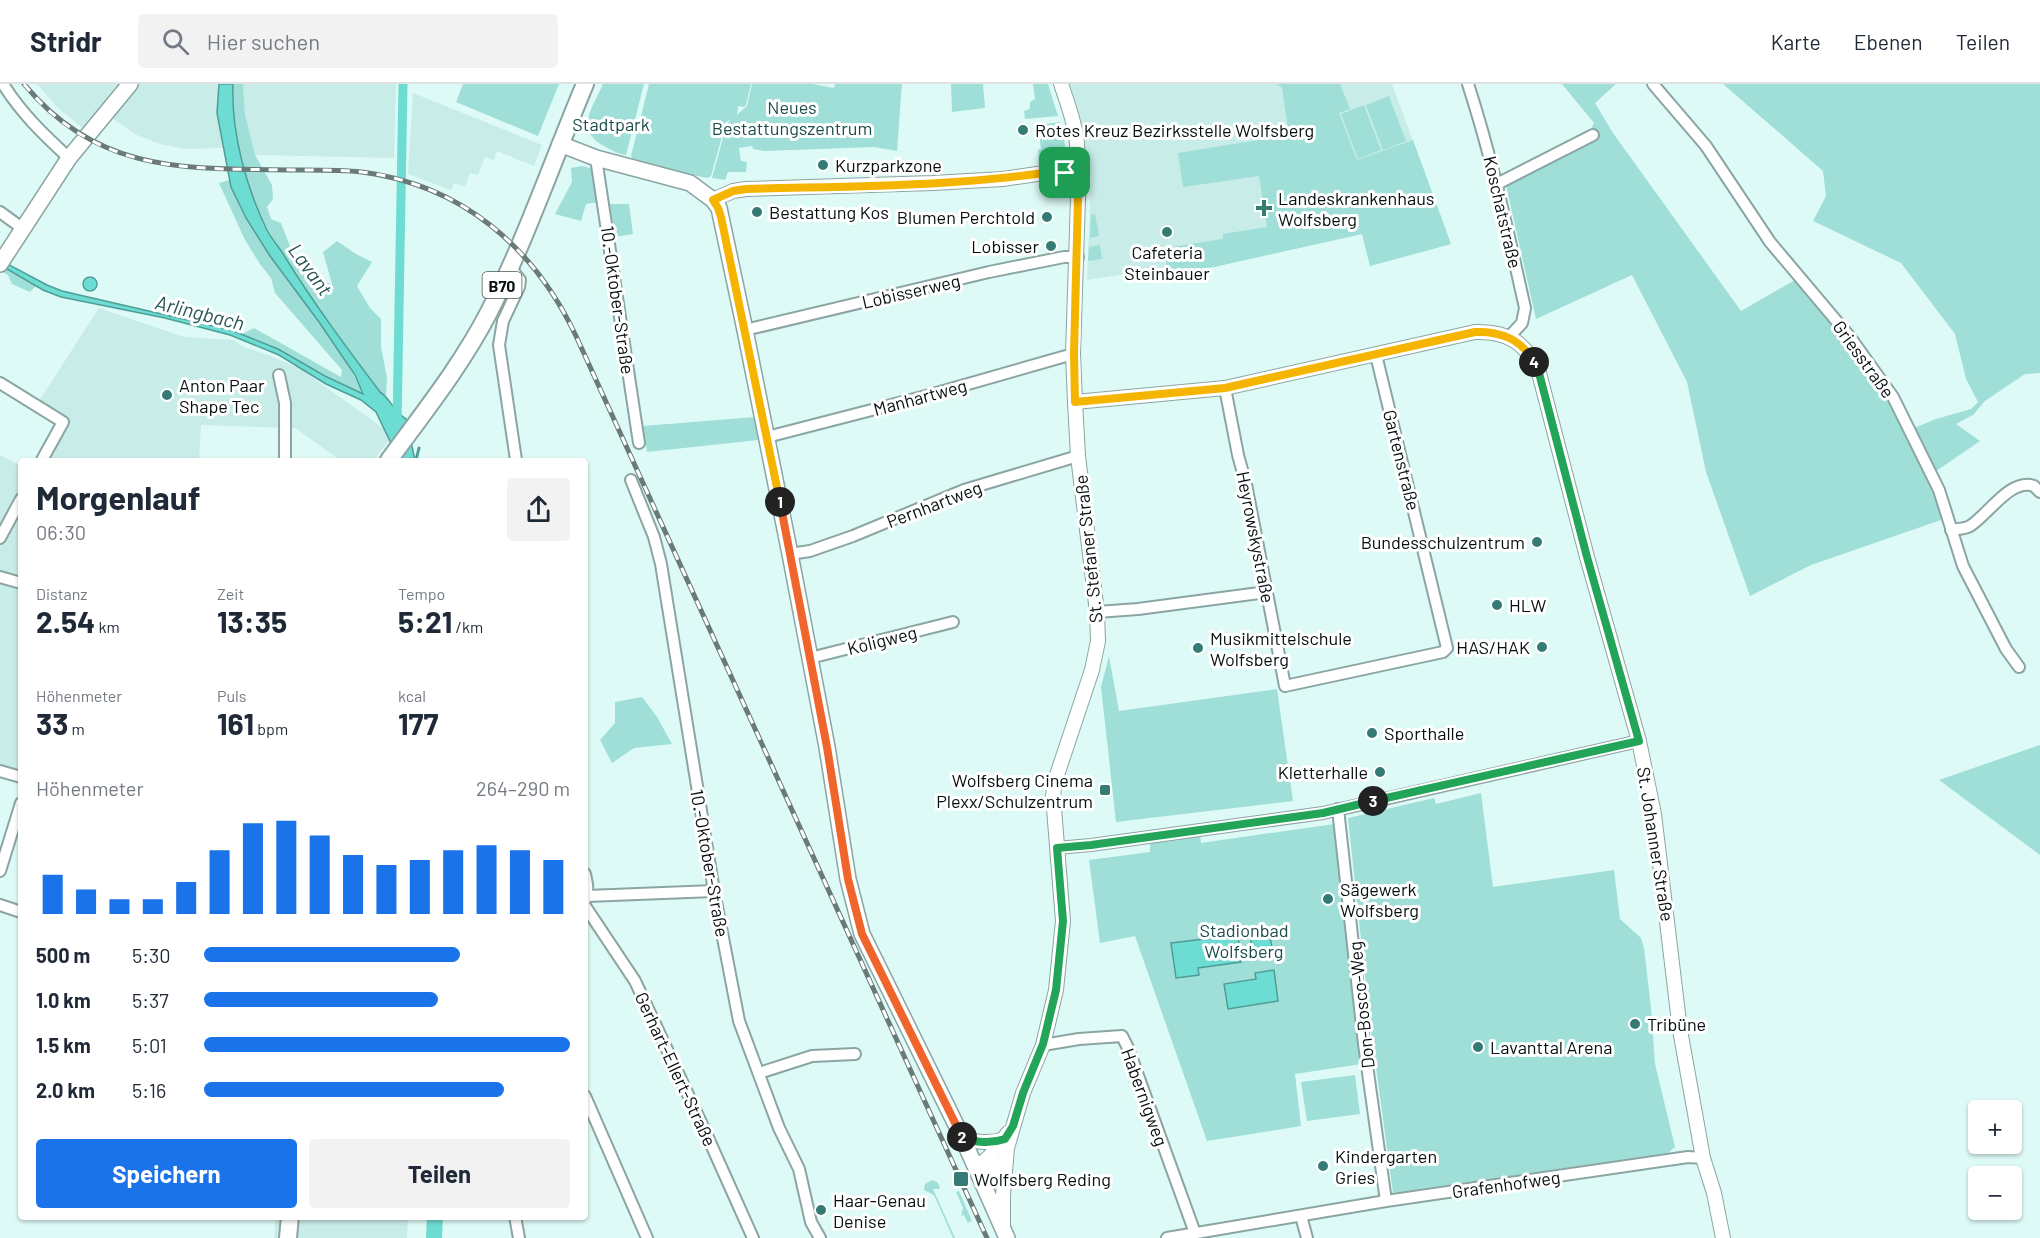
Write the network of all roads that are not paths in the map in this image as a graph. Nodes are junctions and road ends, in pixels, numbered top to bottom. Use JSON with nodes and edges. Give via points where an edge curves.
{"nodes":[{"id":1,"x":3,"y":84,"type":"edge"},
{"id":2,"x":130,"y":84,"type":"edge"},
{"id":3,"x":585,"y":84,"type":"edge"},
{"id":4,"x":1061,"y":84,"type":"edge"},
{"id":5,"x":1468,"y":84,"type":"edge"},
{"id":6,"x":1653,"y":84,"type":"edge"},
{"id":7,"x":1593,"y":135,"type":"dead end"},
{"id":8,"x":560,"y":144,"type":"junction"},
{"id":9,"x":69,"y":158,"type":"junction"},
{"id":10,"x":596,"y":158,"type":"junction"},
{"id":11,"x":1074,"y":174,"type":"junction"},
{"id":12,"x":1497,"y":184,"type":"junction"},
{"id":13,"x":713,"y":200,"type":"junction"},
{"id":14,"x":0,"y":212,"type":"edge"},
{"id":15,"x":22,"y":228,"type":"junction"},
{"id":16,"x":1078,"y":257,"type":"junction"},
{"id":17,"x":2,"y":261,"type":"edge"},
{"id":18,"x":510,"y":267,"type":"junction"},
{"id":19,"x":746,"y":330,"type":"junction"},
{"id":20,"x":1509,"y":337,"type":"junction"},
{"id":21,"x":1074,"y":354,"type":"junction"},
{"id":22,"x":1376,"y":355,"type":"junction"},
{"id":23,"x":279,"y":375,"type":"dead end"},
{"id":24,"x":0,"y":383,"type":"edge"},
{"id":25,"x":1225,"y":388,"type":"junction"},
{"id":26,"x":1075,"y":402,"type":"junction"},
{"id":27,"x":767,"y":437,"type":"junction"},
{"id":28,"x":639,"y":442,"type":"dead end"},
{"id":29,"x":1078,"y":456,"type":"junction"},
{"id":30,"x":43,"y":458,"type":"edge"},
{"id":31,"x":285,"y":458,"type":"edge"},
{"id":32,"x":390,"y":458,"type":"edge"},
{"id":33,"x":516,"y":458,"type":"edge"},
{"id":34,"x":632,"y":480,"type":"dead end"},
{"id":35,"x":2040,"y":492,"type":"edge"},
{"id":36,"x":18,"y":505,"type":"edge"},
{"id":37,"x":1951,"y":530,"type":"junction"},
{"id":38,"x":0,"y":538,"type":"edge"},
{"id":39,"x":790,"y":554,"type":"junction"},
{"id":40,"x":0,"y":577,"type":"edge"},
{"id":41,"x":18,"y":582,"type":"edge"},
{"id":42,"x":1267,"y":592,"type":"junction"},
{"id":43,"x":1097,"y":612,"type":"junction"},
{"id":44,"x":953,"y":622,"type":"dead end"},
{"id":45,"x":810,"y":658,"type":"junction"},
{"id":46,"x":2019,"y":667,"type":"dead end"},
{"id":47,"x":1285,"y":686,"type":"joint"},
{"id":48,"x":1639,"y":741,"type":"junction"},
{"id":49,"x":0,"y":771,"type":"edge"},
{"id":50,"x":18,"y":776,"type":"edge"},
{"id":51,"x":1338,"y":809,"type":"junction"},
{"id":52,"x":18,"y":810,"type":"edge"},
{"id":53,"x":5,"y":839,"type":"edge"},
{"id":54,"x":1057,"y":848,"type":"junction"},
{"id":55,"x":0,"y":871,"type":"edge"},
{"id":56,"x":714,"y":891,"type":"junction"},
{"id":57,"x":588,"y":901,"type":"edge"},
{"id":58,"x":588,"y":904,"type":"edge"},
{"id":59,"x":0,"y":905,"type":"edge"},
{"id":60,"x":18,"y":911,"type":"edge"},
{"id":61,"x":1043,"y":1044,"type":"junction"},
{"id":62,"x":855,"y":1054,"type":"dead end"},
{"id":63,"x":759,"y":1073,"type":"junction"},
{"id":64,"x":588,"y":1103,"type":"edge"},
{"id":65,"x":1013,"y":1126,"type":"junction"},
{"id":66,"x":963,"y":1139,"type":"junction"},
{"id":67,"x":1005,"y":1139,"type":"junction"},
{"id":68,"x":1704,"y":1158,"type":"junction"},
{"id":69,"x":1006,"y":1159,"type":"junction"},
{"id":70,"x":978,"y":1172,"type":"junction"},
{"id":71,"x":1386,"y":1201,"type":"junction"},
{"id":72,"x":1301,"y":1216,"type":"junction"},
{"id":73,"x":290,"y":1220,"type":"edge"},
{"id":74,"x":516,"y":1220,"type":"edge"},
{"id":75,"x":1195,"y":1233,"type":"junction"},
{"id":76,"x":1005,"y":1234,"type":"edge"},
{"id":77,"x":288,"y":1238,"type":"edge"},
{"id":78,"x":519,"y":1238,"type":"edge"},
{"id":79,"x":647,"y":1238,"type":"edge"},
{"id":80,"x":753,"y":1238,"type":"edge"},
{"id":81,"x":820,"y":1238,"type":"edge"},
{"id":82,"x":1167,"y":1238,"type":"edge"},
{"id":83,"x":1306,"y":1238,"type":"edge"},
{"id":84,"x":1723,"y":1238,"type":"edge"}],
"edges":[{"from":1,"to":9,"type":"street","via":[[16,105]]},
{"from":2,"to":9,"type":"main road"},
{"from":3,"to":8,"type":"main road","number":"B70"},
{"from":4,"to":11,"type":"street","name":"St. Stefaner Straße","via":[[1077,145]]},
{"from":5,"to":12,"type":"street","name":"Koschatstraße"},
{"from":6,"to":37,"type":"street","name":"Griesstraße","via":[[1706,146],[1770,242],[1876,370],[1940,490]]},
{"from":7,"to":12,"type":"street"},
{"from":8,"to":10,"type":"main road"},
{"from":8,"to":18,"type":"main road","number":"B70"},
{"from":9,"to":15,"type":"main road"},
{"from":10,"to":13,"type":"main road","via":[[690,183]]},
{"from":10,"to":28,"type":"street","name":"10.-Oktober-Straße"},
{"from":11,"to":13,"type":"street","via":[[1057,171],[1003,179],[746,189]]},
{"from":11,"to":16,"type":"street","name":"St. Stefaner Straße","via":[[1078,185]]},
{"from":12,"to":20,"type":"street","name":"Koschatstraße","via":[[1525,308],[1522,323]]},
{"from":13,"to":19,"type":"main road","via":[[721,217]]},
{"from":14,"to":15,"type":"street"},
{"from":15,"to":17,"type":"main road"},
{"from":16,"to":19,"type":"street","name":"Lobisserweg","via":[[989,272]]},
{"from":16,"to":21,"type":"street","name":"St. Stefaner Straße"},
{"from":18,"to":32,"type":"main road","number":"B70","via":[[454,372]]},
{"from":18,"to":33,"type":"street","via":[[520,280],[503,321],[499,345]]},
{"from":19,"to":27,"type":"main road"},
{"from":20,"to":22,"type":"street","via":[[1475,332]]},
{"from":20,"to":48,"type":"street","name":"St. Johanner Straße","via":[[1527,350],[1539,373]]},
{"from":21,"to":26,"type":"street","name":"St. Stefaner Straße"},
{"from":21,"to":27,"type":"street","name":"Manhartweg"},
{"from":22,"to":25,"type":"street"},
{"from":22,"to":47,"type":"street","name":"Gartenstraße","via":[[1447,648]]},
{"from":23,"to":31,"type":"street","via":[[285,403]]},
{"from":24,"to":30,"type":"street","via":[[63,422]]},
{"from":25,"to":26,"type":"street"},
{"from":25,"to":42,"type":"street","name":"Heyrowskystraße"},
{"from":26,"to":29,"type":"street","name":"St. Stefaner Straße"},
{"from":27,"to":39,"type":"main road"},
{"from":29,"to":39,"type":"street","name":"Pernhartweg","via":[[975,487],[853,536]]},
{"from":29,"to":43,"type":"street","name":"St. Stefaner Straße"},
{"from":34,"to":56,"type":"street","name":"10.-Oktober-Straße","via":[[661,564]]},
{"from":35,"to":37,"type":"street","via":[[2034,486],[2024,485],[2000,498],[1969,527]]},
{"from":36,"to":38,"type":"street"},
{"from":37,"to":46,"type":"street","name":"Griesstraße","via":[[1963,566]]},
{"from":39,"to":45,"type":"main road"},
{"from":40,"to":41,"type":"street"},
{"from":42,"to":43,"type":"street"},
{"from":42,"to":47,"type":"street","name":"Heyrowskystraße"},
{"from":43,"to":54,"type":"street","name":"St. Stefaner Straße","via":[[1095,657],[1055,781]]},
{"from":44,"to":45,"type":"street","name":"Koligweg"},
{"from":45,"to":66,"type":"main road","via":[[848,879],[862,934]]},
{"from":48,"to":51,"type":"street"},
{"from":48,"to":68,"type":"street","name":"St. Johanner Straße","via":[[1654,814],[1680,1030]]},
{"from":49,"to":50,"type":"street"},
{"from":51,"to":54,"type":"street"},
{"from":51,"to":71,"type":"street","name":"Don-Bosco-Weg"},
{"from":52,"to":53,"type":"street"},
{"from":53,"to":55,"type":"street"},
{"from":54,"to":61,"type":"street","name":"St. Stefaner Straße","via":[[1063,921],[1056,990]]},
{"from":56,"to":57,"type":"street"},
{"from":56,"to":63,"type":"street","name":"10.-Oktober-Straße","via":[[739,1021]]},
{"from":58,"to":80,"type":"street","name":"Gerhart-Ellert-Straße","via":[[635,981]]},
{"from":59,"to":60,"type":"street"},
{"from":61,"to":65,"type":"street","name":"St. Stefaner Straße"},
{"from":61,"to":75,"type":"street","name":"Habernigweg","via":[[1122,1036]]},
{"from":62,"to":63,"type":"street","via":[[812,1056]]},
{"from":63,"to":81,"type":"street","name":"10.-Oktober-Straße","via":[[799,1168],[811,1222]]},
{"from":64,"to":79,"type":"street"},
{"from":65,"to":67,"type":"street","name":"St. Stefaner Straße"},
{"from":65,"to":69,"type":"street","name":"St. Stefaner Straße"},
{"from":66,"to":67,"type":"street"},
{"from":66,"to":70,"type":"main road"},
{"from":67,"to":70,"type":"street","name":"St. Stefaner Straße"},
{"from":68,"to":71,"type":"street","name":"Grafenhofweg","via":[[1688,1156]]},
{"from":68,"to":84,"type":"street","name":"St. Johanner Straße"},
{"from":69,"to":70,"type":"street","via":[[997,1167]]},
{"from":69,"to":76,"type":"street","name":"St. Stefaner Straße"},
{"from":70,"to":76,"type":"main road"},
{"from":71,"to":72,"type":"street","name":"Grafenhofweg"},
{"from":72,"to":75,"type":"street","name":"Grafenhofweg"},
{"from":72,"to":83,"type":"street"},
{"from":73,"to":77,"type":"main road"},
{"from":74,"to":78,"type":"street"},
{"from":75,"to":82,"type":"street","name":"Grafenhofweg"}]}
